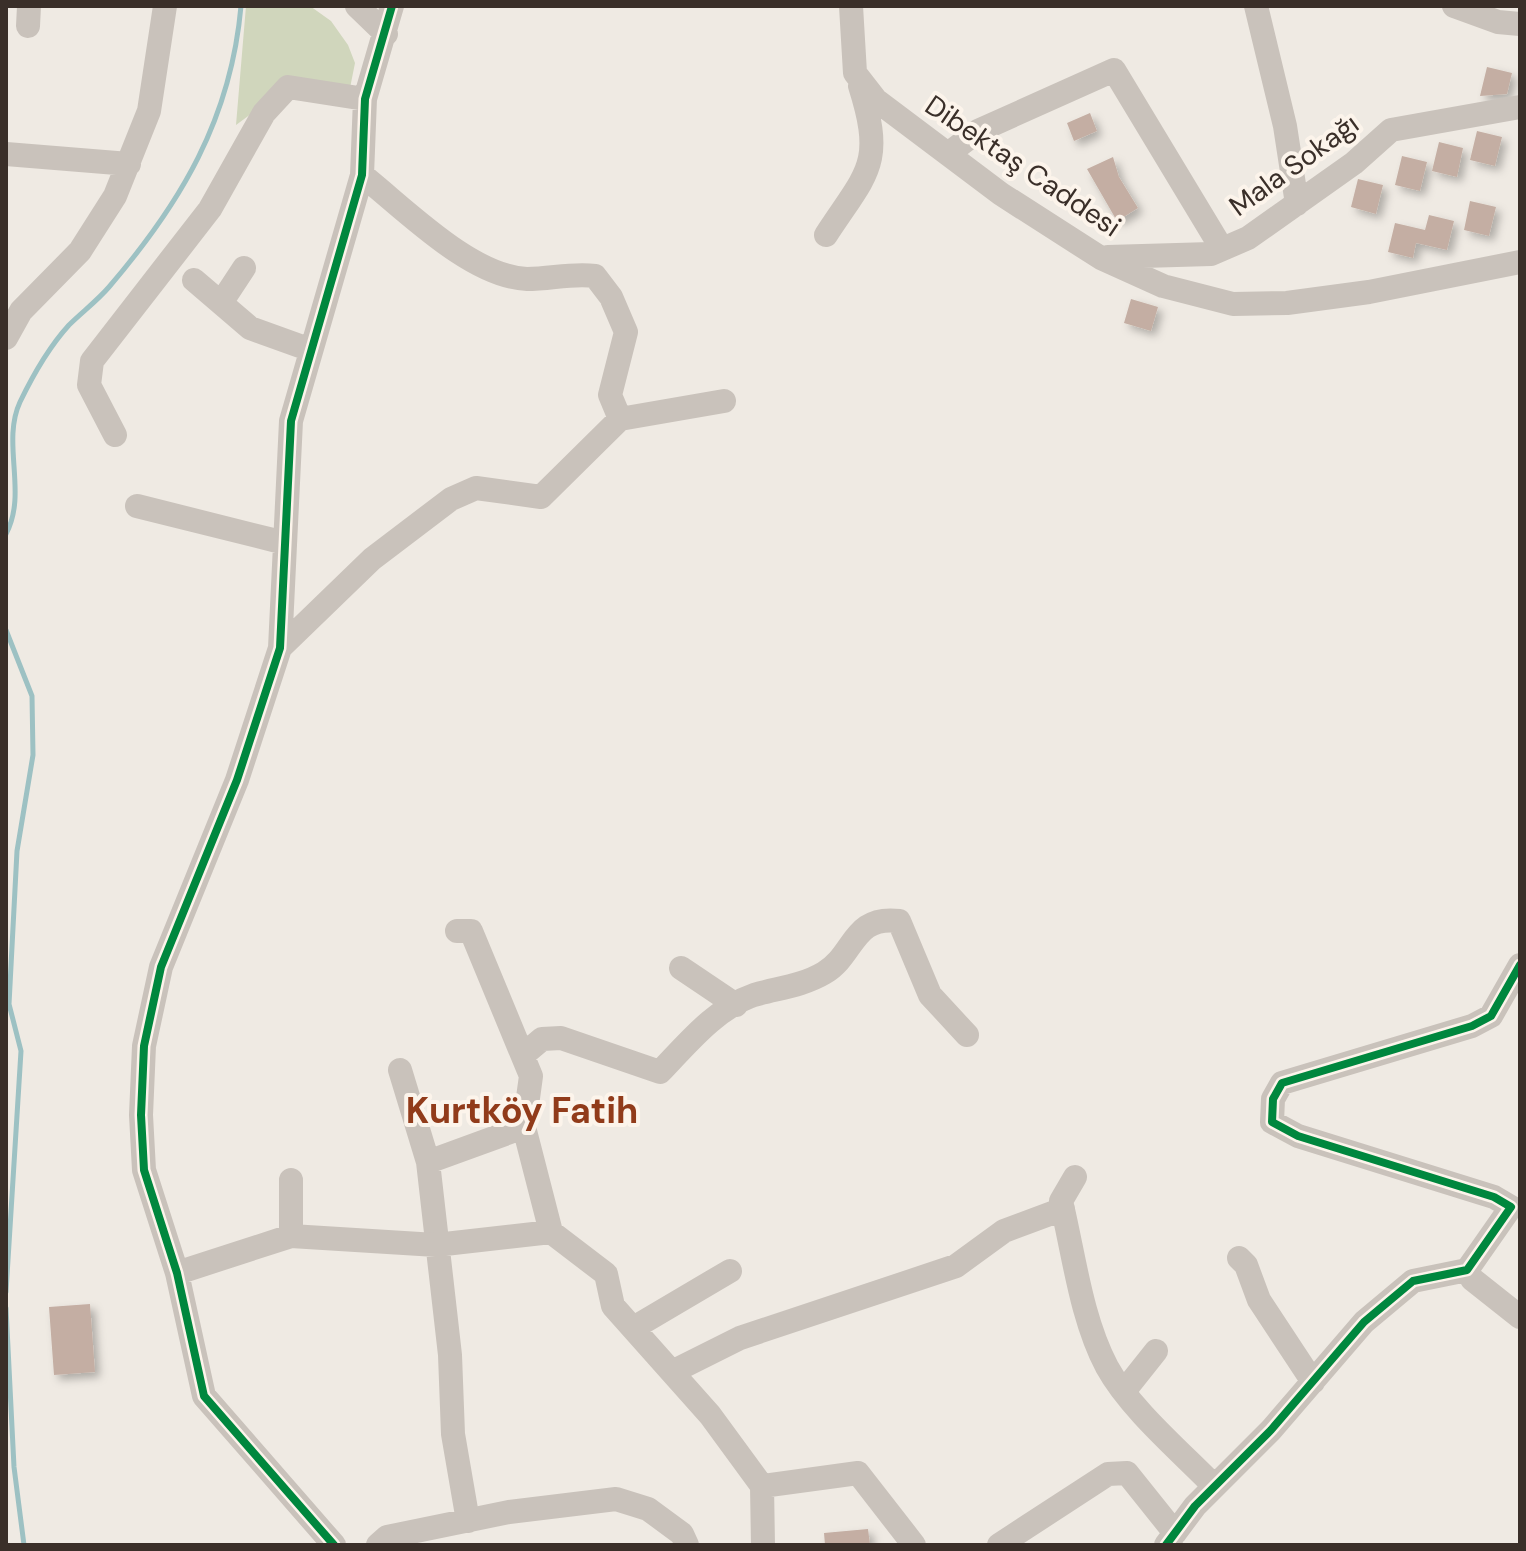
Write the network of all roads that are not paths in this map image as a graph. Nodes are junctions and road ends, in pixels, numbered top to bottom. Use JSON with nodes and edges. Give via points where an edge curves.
{"nodes":[{"id":1,"x":165,"y":6,"type":"edge"},
{"id":2,"x":357,"y":6,"type":"edge"},
{"id":3,"x":392,"y":6,"type":"edge"},
{"id":4,"x":851,"y":6,"type":"edge"},
{"id":5,"x":1454,"y":6,"type":"edge"},
{"id":6,"x":1258,"y":7,"type":"edge"},
{"id":7,"x":1520,"y":24,"type":"edge"},
{"id":8,"x":386,"y":34,"type":"junction"},
{"id":9,"x":855,"y":73,"type":"junction"},
{"id":10,"x":365,"y":99,"type":"junction"},
{"id":11,"x":1520,"y":107,"type":"edge"},
{"id":12,"x":6,"y":154,"type":"edge"},
{"id":13,"x":948,"y":154,"type":"junction"},
{"id":14,"x":129,"y":164,"type":"junction"},
{"id":15,"x":362,"y":175,"type":"junction"},
{"id":16,"x":1297,"y":204,"type":"junction"},
{"id":17,"x":826,"y":235,"type":"dead end"},
{"id":18,"x":1222,"y":249,"type":"junction"},
{"id":19,"x":1101,"y":258,"type":"junction"},
{"id":20,"x":1520,"y":262,"type":"edge"},
{"id":21,"x":244,"y":268,"type":"dead end"},
{"id":22,"x":194,"y":280,"type":"dead end"},
{"id":23,"x":221,"y":303,"type":"junction"},
{"id":24,"x":6,"y":338,"type":"edge"},
{"id":25,"x":311,"y":350,"type":"junction"},
{"id":26,"x":724,"y":401,"type":"dead end"},
{"id":27,"x":620,"y":419,"type":"junction"},
{"id":28,"x":115,"y":435,"type":"dead end"},
{"id":29,"x":137,"y":506,"type":"dead end"},
{"id":30,"x":285,"y":543,"type":"junction"},
{"id":31,"x":280,"y":648,"type":"junction"},
{"id":32,"x":457,"y":931,"type":"dead end"},
{"id":33,"x":1520,"y":965,"type":"edge"},
{"id":34,"x":681,"y":968,"type":"dead end"},
{"id":35,"x":736,"y":1005,"type":"junction"},
{"id":36,"x":967,"y":1035,"type":"dead end"},
{"id":37,"x":523,"y":1055,"type":"junction"},
{"id":38,"x":400,"y":1070,"type":"dead end"},
{"id":39,"x":524,"y":1127,"type":"junction"},
{"id":40,"x":428,"y":1162,"type":"junction"},
{"id":41,"x":1075,"y":1177,"type":"dead end"},
{"id":42,"x":291,"y":1180,"type":"dead end"},
{"id":43,"x":1063,"y":1209,"type":"junction"},
{"id":44,"x":1515,"y":1210,"type":"edge"},
{"id":45,"x":551,"y":1232,"type":"junction"},
{"id":46,"x":291,"y":1236,"type":"junction"},
{"id":47,"x":436,"y":1245,"type":"junction"},
{"id":48,"x":1239,"y":1258,"type":"dead end"},
{"id":49,"x":1467,"y":1270,"type":"junction"},
{"id":50,"x":730,"y":1271,"type":"dead end"},
{"id":51,"x":177,"y":1273,"type":"junction"},
{"id":52,"x":1520,"y":1317,"type":"edge"},
{"id":53,"x":635,"y":1327,"type":"junction"},
{"id":54,"x":1156,"y":1351,"type":"dead end"},
{"id":55,"x":672,"y":1372,"type":"junction"},
{"id":56,"x":1313,"y":1382,"type":"junction"},
{"id":57,"x":1125,"y":1390,"type":"junction"},
{"id":58,"x":762,"y":1486,"type":"junction"},
{"id":59,"x":1214,"y":1486,"type":"junction"},
{"id":60,"x":468,"y":1521,"type":"junction"},
{"id":61,"x":1170,"y":1539,"type":"edge"},
{"id":62,"x":334,"y":1545,"type":"edge"},
{"id":63,"x":378,"y":1545,"type":"edge"},
{"id":64,"x":687,"y":1545,"type":"edge"},
{"id":65,"x":763,"y":1545,"type":"edge"},
{"id":66,"x":914,"y":1545,"type":"edge"},
{"id":67,"x":999,"y":1545,"type":"edge"}],
"edges":[{"from":1,"to":14,"type":"street","via":[[149,111]]},
{"from":2,"to":8,"type":"street"},
{"from":3,"to":8,"type":"street"},
{"from":4,"to":9,"type":"street"},
{"from":5,"to":7,"type":"street"},
{"from":6,"to":16,"type":"street"},
{"from":8,"to":10,"type":"street"},
{"from":9,"to":13,"type":"street","name":"Dibektaş Caddesi","via":[[876,100]]},
{"from":9,"to":17,"type":"street","via":[[872,132],[871,153],[864,181]]},
{"from":10,"to":15,"type":"street"},
{"from":10,"to":28,"type":"street","via":[[288,87],[264,113],[210,209],[92,361],[89,385]]},
{"from":11,"to":16,"type":"street","name":"Mala Sokağı","via":[[1391,130]]},
{"from":12,"to":14,"type":"street"},
{"from":13,"to":18,"type":"street","via":[[978,131],[1114,70]]},
{"from":13,"to":19,"type":"street","name":"Dibektaş Caddesi"},
{"from":14,"to":24,"type":"street","via":[[80,251],[21,311]]},
{"from":15,"to":25,"type":"street"},
{"from":15,"to":27,"type":"street","via":[[492,272],[527,279],[572,273],[595,276],[626,332],[610,395]]},
{"from":16,"to":18,"type":"street","name":"Mala Sokağı"},
{"from":18,"to":19,"type":"street","name":"Mala Sokağı","via":[[1211,254]]},
{"from":19,"to":20,"type":"street","name":"Dibektaş Caddesi","via":[[1163,286],[1233,304],[1369,292]]},
{"from":21,"to":23,"type":"street"},
{"from":22,"to":23,"type":"street"},
{"from":23,"to":25,"type":"street","via":[[250,328]]},
{"from":25,"to":30,"type":"street","via":[[291,421]]},
{"from":26,"to":27,"type":"street"},
{"from":27,"to":31,"type":"street","via":[[541,497],[476,488],[451,499],[372,559]]},
{"from":29,"to":30,"type":"street"},
{"from":30,"to":31,"type":"street"},
{"from":31,"to":51,"type":"street","via":[[237,780],[161,967],[144,1046],[144,1170]]},
{"from":32,"to":37,"type":"street","via":[[471,931]]},
{"from":33,"to":44,"type":"street","via":[[1491,1016],[1472,1026],[1282,1083],[1273,1099],[1272,1122],[1298,1136],[1494,1197]]},
{"from":34,"to":35,"type":"street"},
{"from":35,"to":36,"type":"street","via":[[828,971],[866,926],[884,919],[899,921],[930,995]]},
{"from":35,"to":37,"type":"street","via":[[710,1021],[660,1072],[561,1038],[542,1039]]},
{"from":37,"to":39,"type":"street","via":[[531,1076]]},
{"from":38,"to":40,"type":"street"},
{"from":39,"to":40,"type":"street"},
{"from":39,"to":45,"type":"street"},
{"from":40,"to":47,"type":"street"},
{"from":41,"to":43,"type":"street","via":[[1061,1201]]},
{"from":42,"to":46,"type":"street"},
{"from":43,"to":55,"type":"street","via":[[1004,1231],[956,1266],[740,1338]]},
{"from":43,"to":57,"type":"street","via":[[1090,1322],[1108,1368]]},
{"from":44,"to":49,"type":"street"},
{"from":45,"to":47,"type":"street"},
{"from":45,"to":53,"type":"street","via":[[606,1274],[613,1306]]},
{"from":46,"to":47,"type":"street"},
{"from":46,"to":51,"type":"street"},
{"from":47,"to":60,"type":"street","via":[[450,1355],[453,1434]]},
{"from":48,"to":56,"type":"street","via":[[1259,1300]]},
{"from":49,"to":52,"type":"street"},
{"from":49,"to":56,"type":"street","via":[[1413,1281],[1364,1322]]},
{"from":50,"to":53,"type":"street"},
{"from":51,"to":62,"type":"street","via":[[204,1396]]},
{"from":53,"to":55,"type":"street"},
{"from":54,"to":57,"type":"street"},
{"from":55,"to":58,"type":"street"},
{"from":56,"to":59,"type":"street"},
{"from":57,"to":59,"type":"street"},
{"from":58,"to":65,"type":"street"},
{"from":58,"to":66,"type":"street","via":[[858,1473]]},
{"from":59,"to":61,"type":"street"},
{"from":60,"to":63,"type":"street","via":[[387,1537]]},
{"from":60,"to":64,"type":"street","via":[[616,1499],[648,1509],[682,1534]]},
{"from":61,"to":67,"type":"street","via":[[1127,1473],[1108,1474]]}]}
